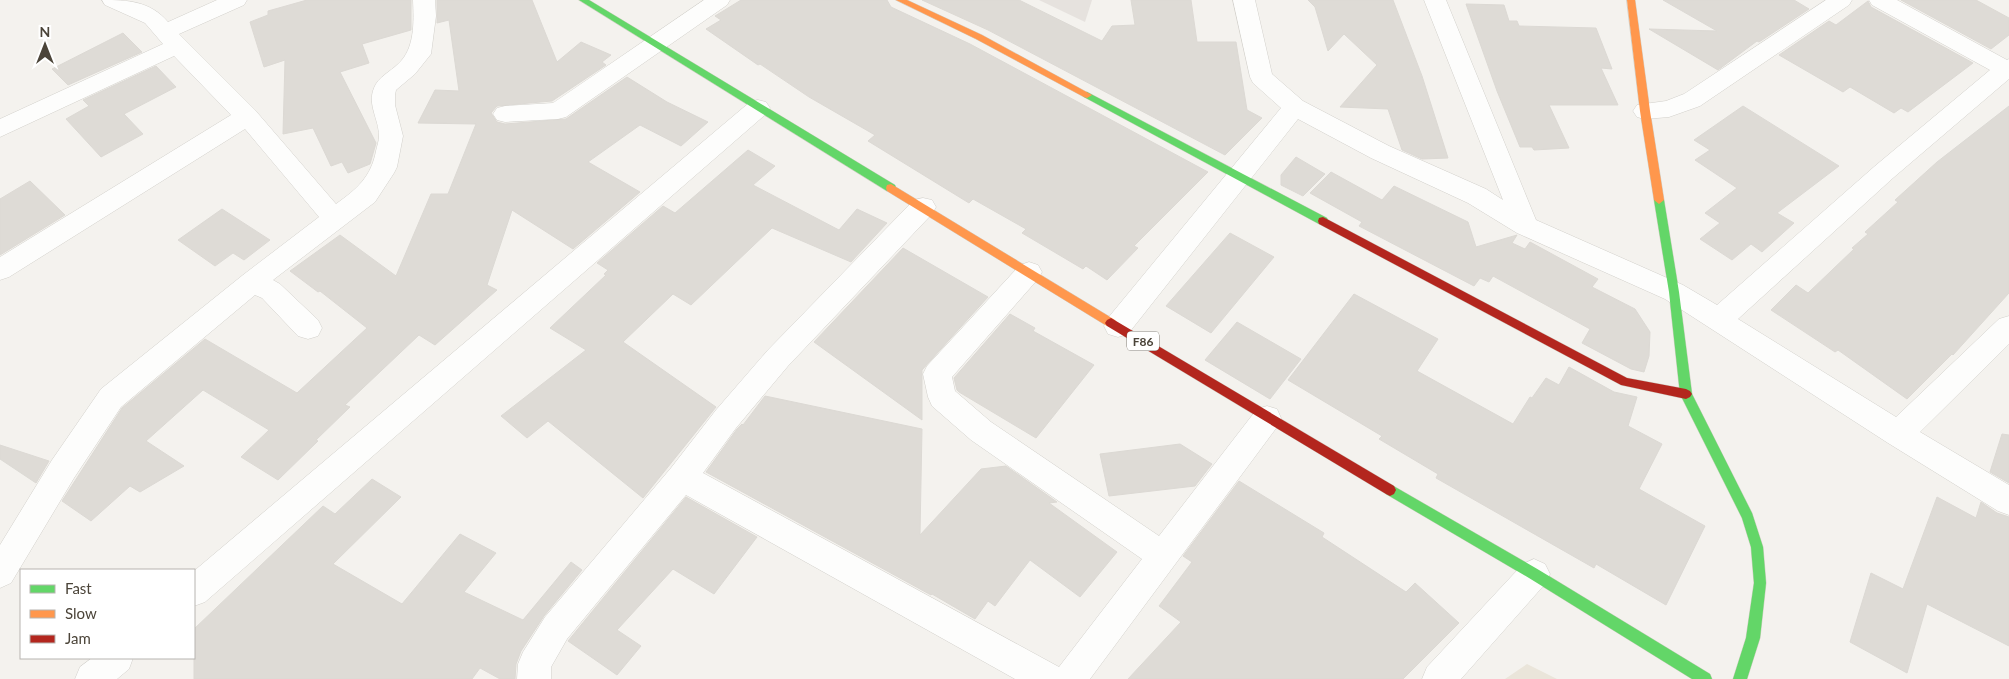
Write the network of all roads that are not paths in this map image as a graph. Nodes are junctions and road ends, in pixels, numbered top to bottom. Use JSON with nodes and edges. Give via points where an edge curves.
{"nodes":[{"id":1,"x":113,"y":0,"type":"edge"},
{"id":2,"x":236,"y":0,"type":"edge"},
{"id":3,"x":424,"y":0,"type":"edge"},
{"id":4,"x":583,"y":0,"type":"edge"},
{"id":5,"x":719,"y":0,"type":"edge"},
{"id":6,"x":900,"y":0,"type":"edge"},
{"id":7,"x":1244,"y":0,"type":"edge"},
{"id":8,"x":1435,"y":0,"type":"edge"},
{"id":9,"x":1631,"y":0,"type":"edge"},
{"id":10,"x":1841,"y":0,"type":"edge"},
{"id":11,"x":1880,"y":0,"type":"edge"},
{"id":12,"x":171,"y":39,"type":"junction"},
{"id":13,"x":654,"y":43,"type":"junction"},
{"id":14,"x":2008,"y":69,"type":"edge"},
{"id":15,"x":1295,"y":107,"type":"junction"},
{"id":16,"x":758,"y":108,"type":"junction"},
{"id":17,"x":1645,"y":111,"type":"junction"},
{"id":18,"x":505,"y":114,"type":"dead end"},
{"id":19,"x":247,"y":116,"type":"junction"},
{"id":20,"x":0,"y":128,"type":"edge"},
{"id":21,"x":1240,"y":176,"type":"junction"},
{"id":22,"x":922,"y":207,"type":"junction"},
{"id":23,"x":335,"y":219,"type":"junction"},
{"id":24,"x":1526,"y":226,"type":"junction"},
{"id":25,"x":0,"y":270,"type":"edge"},
{"id":26,"x":1028,"y":272,"type":"junction"},
{"id":27,"x":252,"y":282,"type":"junction"},
{"id":28,"x":1674,"y":292,"type":"junction"},
{"id":29,"x":1717,"y":321,"type":"junction"},
{"id":30,"x":1118,"y":326,"type":"junction"},
{"id":31,"x":2009,"y":327,"type":"edge"},
{"id":32,"x":308,"y":328,"type":"dead end"},
{"id":33,"x":1686,"y":394,"type":"junction"},
{"id":34,"x":1268,"y":418,"type":"junction"},
{"id":35,"x":1898,"y":434,"type":"junction"},
{"id":36,"x":682,"y":477,"type":"junction"},
{"id":37,"x":2009,"y":501,"type":"edge"},
{"id":38,"x":1163,"y":556,"type":"junction"},
{"id":39,"x":0,"y":573,"type":"edge"},
{"id":40,"x":1534,"y":574,"type":"junction"},
{"id":41,"x":195,"y":590,"type":"edge"},
{"id":42,"x":116,"y":659,"type":"edge"},
{"id":43,"x":92,"y":679,"type":"edge"},
{"id":44,"x":534,"y":679,"type":"edge"},
{"id":45,"x":1048,"y":679,"type":"edge"},
{"id":46,"x":1070,"y":679,"type":"edge"},
{"id":47,"x":1439,"y":679,"type":"edge"},
{"id":48,"x":1706,"y":679,"type":"edge"},
{"id":49,"x":1740,"y":679,"type":"edge"}],
"edges":[{"from":1,"to":12,"type":"street","via":[[153,18]]},
{"from":2,"to":12,"type":"street"},
{"from":3,"to":23,"type":"street","via":[[420,54],[386,86],[383,95],[391,136],[385,167],[366,195]]},
{"from":4,"to":13,"type":"street","number":"F86"},
{"from":5,"to":13,"type":"street"},
{"from":6,"to":21,"type":"street","via":[[979,37]]},
{"from":7,"to":15,"type":"street","via":[[1261,77]]},
{"from":8,"to":24,"type":"street"},
{"from":9,"to":17,"type":"street"},
{"from":10,"to":17,"type":"street","via":[[1692,100],[1670,109]]},
{"from":11,"to":14,"type":"street"},
{"from":12,"to":19,"type":"street"},
{"from":12,"to":20,"type":"street"},
{"from":13,"to":16,"type":"street","number":"F86"},
{"from":13,"to":18,"type":"street","via":[[558,111]]},
{"from":14,"to":29,"type":"street","via":[[1884,172]]},
{"from":15,"to":21,"type":"street"},
{"from":15,"to":24,"type":"street","via":[[1380,152],[1478,196]]},
{"from":16,"to":22,"type":"street","number":"F86"},
{"from":16,"to":41,"type":"street"},
{"from":17,"to":28,"type":"street"},
{"from":19,"to":23,"type":"street"},
{"from":19,"to":25,"type":"street"},
{"from":21,"to":30,"type":"street"},
{"from":21,"to":33,"type":"street","via":[[1625,382]]},
{"from":22,"to":26,"type":"street","number":"F86"},
{"from":22,"to":36,"type":"street","via":[[778,358]]},
{"from":23,"to":27,"type":"street"},
{"from":24,"to":28,"type":"street"},
{"from":26,"to":30,"type":"street","number":"F86"},
{"from":26,"to":38,"type":"street","via":[[937,374],[942,397],[981,431]]},
{"from":27,"to":32,"type":"street","via":[[271,291]]},
{"from":27,"to":39,"type":"street","via":[[111,398],[63,469]]},
{"from":28,"to":29,"type":"street"},
{"from":28,"to":33,"type":"street"},
{"from":29,"to":35,"type":"street"},
{"from":30,"to":34,"type":"street","number":"F86"},
{"from":31,"to":35,"type":"street"},
{"from":33,"to":49,"type":"street","via":[[1748,516],[1757,547],[1760,583],[1753,638]]},
{"from":34,"to":38,"type":"street"},
{"from":34,"to":40,"type":"street","number":"F86"},
{"from":35,"to":37,"type":"street"},
{"from":36,"to":44,"type":"street","via":[[556,628],[536,664]]},
{"from":36,"to":45,"type":"street"},
{"from":38,"to":46,"type":"street"},
{"from":40,"to":47,"type":"street"},
{"from":40,"to":48,"type":"street","number":"F86"},
{"from":42,"to":43,"type":"street"}]}
